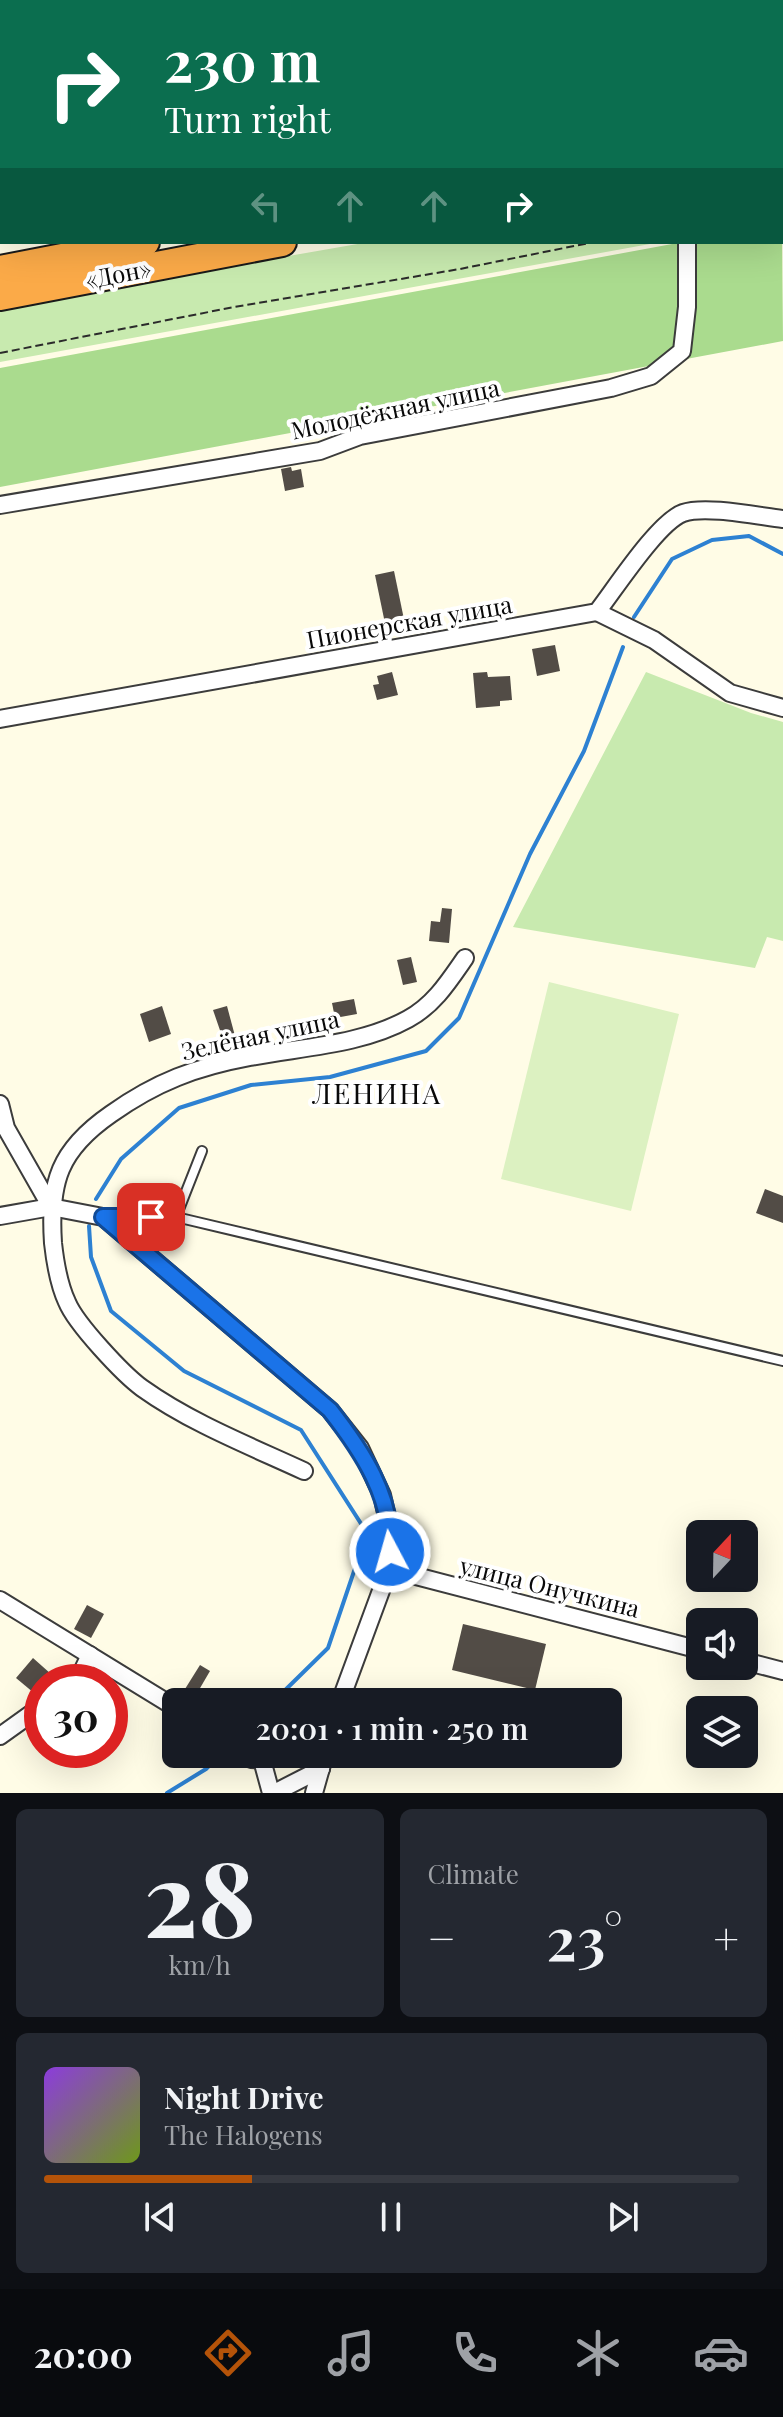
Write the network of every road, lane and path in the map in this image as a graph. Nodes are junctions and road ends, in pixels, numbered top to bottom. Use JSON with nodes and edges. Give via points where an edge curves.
{"nodes":[{"id":1,"x":135,"y":244,"type":"edge"},
{"id":2,"x":272,"y":244,"type":"edge"},
{"id":3,"x":584,"y":244,"type":"edge"},
{"id":4,"x":687,"y":244,"type":"edge"},
{"id":5,"x":0,"y":270,"type":"edge"},
{"id":6,"x":0,"y":296,"type":"edge"},
{"id":7,"x":0,"y":353,"type":"edge"},
{"id":8,"x":0,"y":505,"type":"edge"},
{"id":9,"x":783,"y":519,"type":"edge"},
{"id":10,"x":597,"y":612,"type":"junction"},
{"id":11,"x":783,"y":708,"type":"edge"},
{"id":12,"x":0,"y":719,"type":"edge"},
{"id":13,"x":465,"y":958,"type":"dead end"},
{"id":14,"x":0,"y":1104,"type":"edge"},
{"id":15,"x":202,"y":1151,"type":"dead end"},
{"id":16,"x":51,"y":1207,"type":"junction"},
{"id":17,"x":0,"y":1216,"type":"edge"},
{"id":18,"x":103,"y":1217,"type":"junction"},
{"id":19,"x":176,"y":1217,"type":"junction"},
{"id":20,"x":783,"y":1361,"type":"edge"},
{"id":21,"x":304,"y":1471,"type":"dead end"},
{"id":22,"x":389,"y":1569,"type":"junction"},
{"id":23,"x":0,"y":1600,"type":"edge"},
{"id":24,"x":686,"y":1646,"type":"edge"},
{"id":25,"x":90,"y":1655,"type":"junction"},
{"id":26,"x":86,"y":1664,"type":"edge"},
{"id":27,"x":758,"y":1665,"type":"edge"},
{"id":28,"x":783,"y":1671,"type":"edge"},
{"id":29,"x":345,"y":1688,"type":"edge"},
{"id":30,"x":162,"y":1699,"type":"edge"},
{"id":31,"x":24,"y":1719,"type":"edge"},
{"id":32,"x":0,"y":1736,"type":"edge"},
{"id":33,"x":262,"y":1768,"type":"edge"},
{"id":34,"x":312,"y":1768,"type":"edge"},
{"id":35,"x":321,"y":1768,"type":"edge"},
{"id":36,"x":273,"y":1793,"type":"edge"},
{"id":37,"x":314,"y":1793,"type":"edge"}],
"edges":[{"from":1,"to":5,"type":"highway","name":"«Дон»"},
{"from":2,"to":6,"type":"highway","name":"«Дон»"},
{"from":3,"to":7,"type":"path"},
{"from":4,"to":8,"type":"street","name":"Молодёжная улица","via":[[682,351],[651,376],[360,436],[320,451]]},
{"from":9,"to":10,"type":"street","via":[[719,511],[684,513],[665,524]]},
{"from":10,"to":11,"type":"street","via":[[654,640],[730,693]]},
{"from":10,"to":12,"type":"street","name":"Пионерская улица"},
{"from":13,"to":16,"type":"street","name":"Зелёная улица","via":[[435,1000],[372,1035],[247,1057],[186,1072],[144,1091],[94,1126],[62,1162]]},
{"from":14,"to":16,"type":"street","via":[[6,1128]]},
{"from":15,"to":19,"type":"lane"},
{"from":16,"to":17,"type":"street"},
{"from":16,"to":18,"type":"street"},
{"from":16,"to":21,"type":"street","name":"Зелёная улица","via":[[54,1255],[67,1303],[97,1343],[140,1387]]},
{"from":18,"to":19,"type":"lane"},
{"from":18,"to":22,"type":"street","via":[[330,1410],[360,1448],[382,1495],[391,1535]]},
{"from":19,"to":20,"type":"lane"},
{"from":22,"to":24,"type":"street","name":"улица Онучкина"},
{"from":22,"to":29,"type":"street"},
{"from":23,"to":25,"type":"street"},
{"from":25,"to":26,"type":"street"},
{"from":25,"to":30,"type":"street"},
{"from":27,"to":28,"type":"street"},
{"from":31,"to":32,"type":"street"},
{"from":33,"to":36,"type":"street"},
{"from":34,"to":36,"type":"street"},
{"from":35,"to":37,"type":"street"}]}
